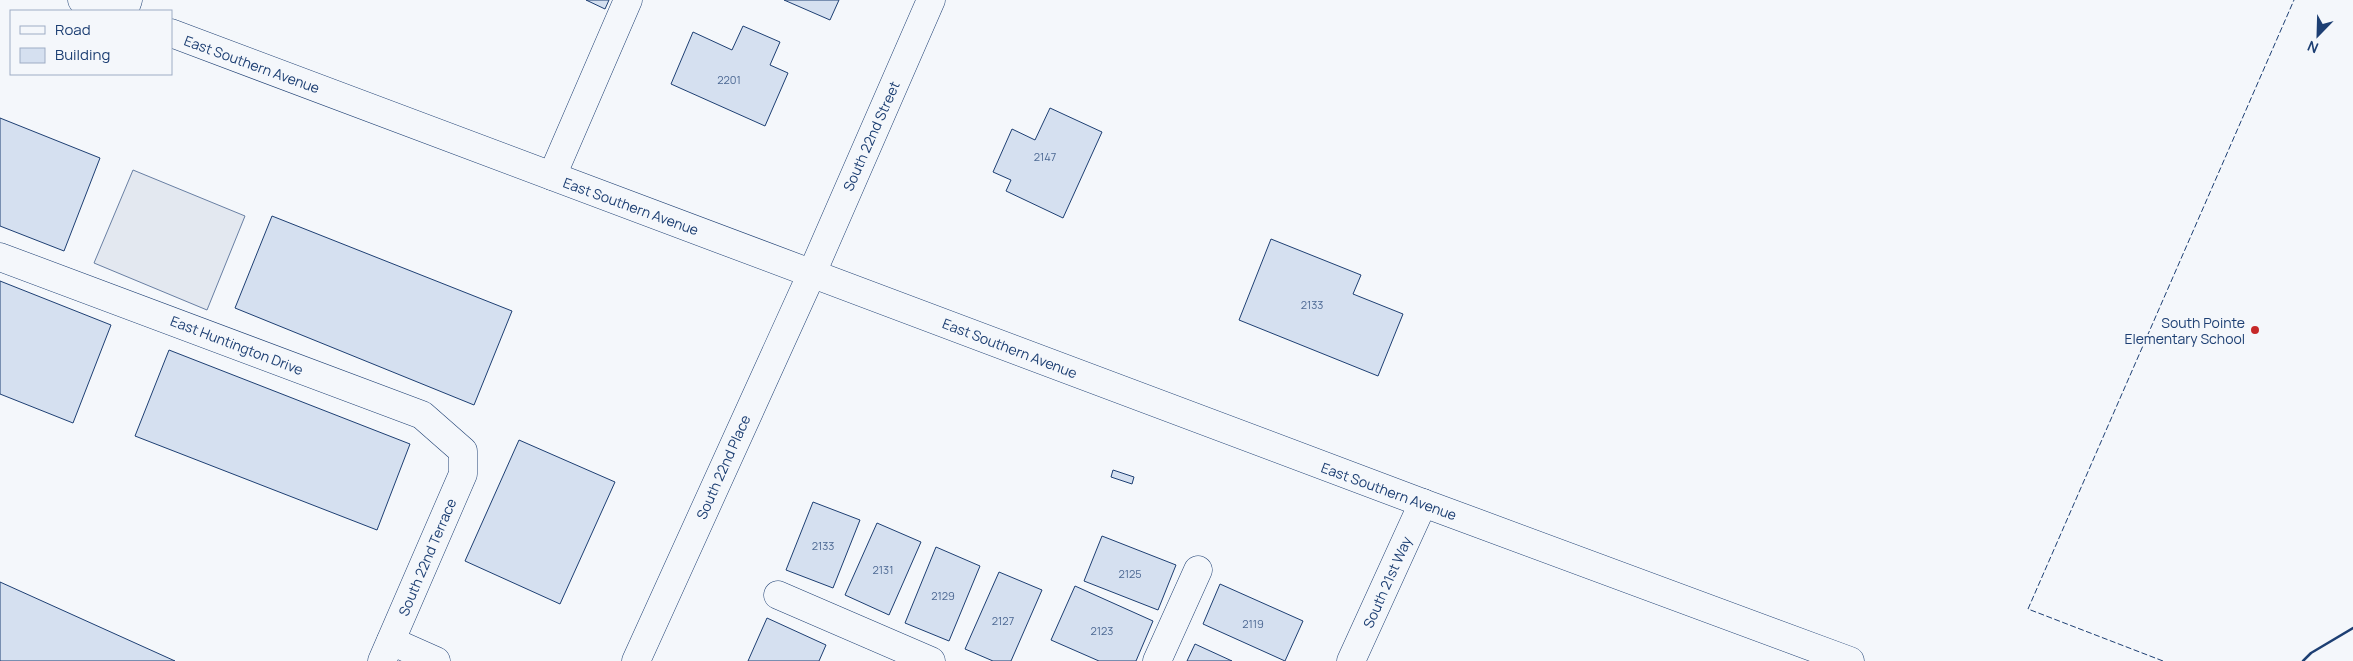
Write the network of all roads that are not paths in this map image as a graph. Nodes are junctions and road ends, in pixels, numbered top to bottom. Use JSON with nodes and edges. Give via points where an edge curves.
{"nodes":[{"id":1,"x":82,"y":0,"type":"edge"},
{"id":2,"x":628,"y":0,"type":"edge"},
{"id":3,"x":931,"y":0,"type":"edge"},
{"id":4,"x":109,"y":10,"type":"edge"},
{"id":5,"x":172,"y":34,"type":"edge"},
{"id":6,"x":552,"y":176,"type":"junction"},
{"id":7,"x":0,"y":256,"type":"edge"},
{"id":8,"x":812,"y":273,"type":"junction"},
{"id":9,"x":463,"y":451,"type":"joint"},
{"id":10,"x":1423,"y":503,"type":"junction"},
{"id":11,"x":1198,"y":570,"type":"dead end"},
{"id":12,"x":778,"y":595,"type":"dead end"},
{"id":13,"x":387,"y":651,"type":"edge"},
{"id":14,"x":436,"y":661,"type":"edge"},
{"id":15,"x":636,"y":661,"type":"edge"},
{"id":16,"x":931,"y":661,"type":"edge"},
{"id":17,"x":1158,"y":661,"type":"edge"},
{"id":18,"x":1351,"y":661,"type":"edge"},
{"id":19,"x":1850,"y":661,"type":"edge"}],
"edges":[{"from":1,"to":4,"type":"main road"},
{"from":2,"to":6,"type":"main road"},
{"from":3,"to":8,"type":"main road","name":"South 22nd Street"},
{"from":5,"to":6,"type":"main road","name":"East Southern Avenue"},
{"from":6,"to":8,"type":"main road","name":"East Southern Avenue"},
{"from":7,"to":9,"type":"main road","name":"East Huntington Drive","via":[[422,415]]},
{"from":8,"to":10,"type":"main road","name":"East Southern Avenue"},
{"from":8,"to":15,"type":"main road","name":"South 22nd Place"},
{"from":9,"to":13,"type":"main road","name":"South 22nd Terrace","via":[[463,474]]},
{"from":10,"to":18,"type":"main road","name":"South 21st Way"},
{"from":10,"to":19,"type":"main road","name":"East Southern Avenue"},
{"from":11,"to":17,"type":"main road"},
{"from":12,"to":16,"type":"main road"},
{"from":13,"to":14,"type":"main road"}]}
